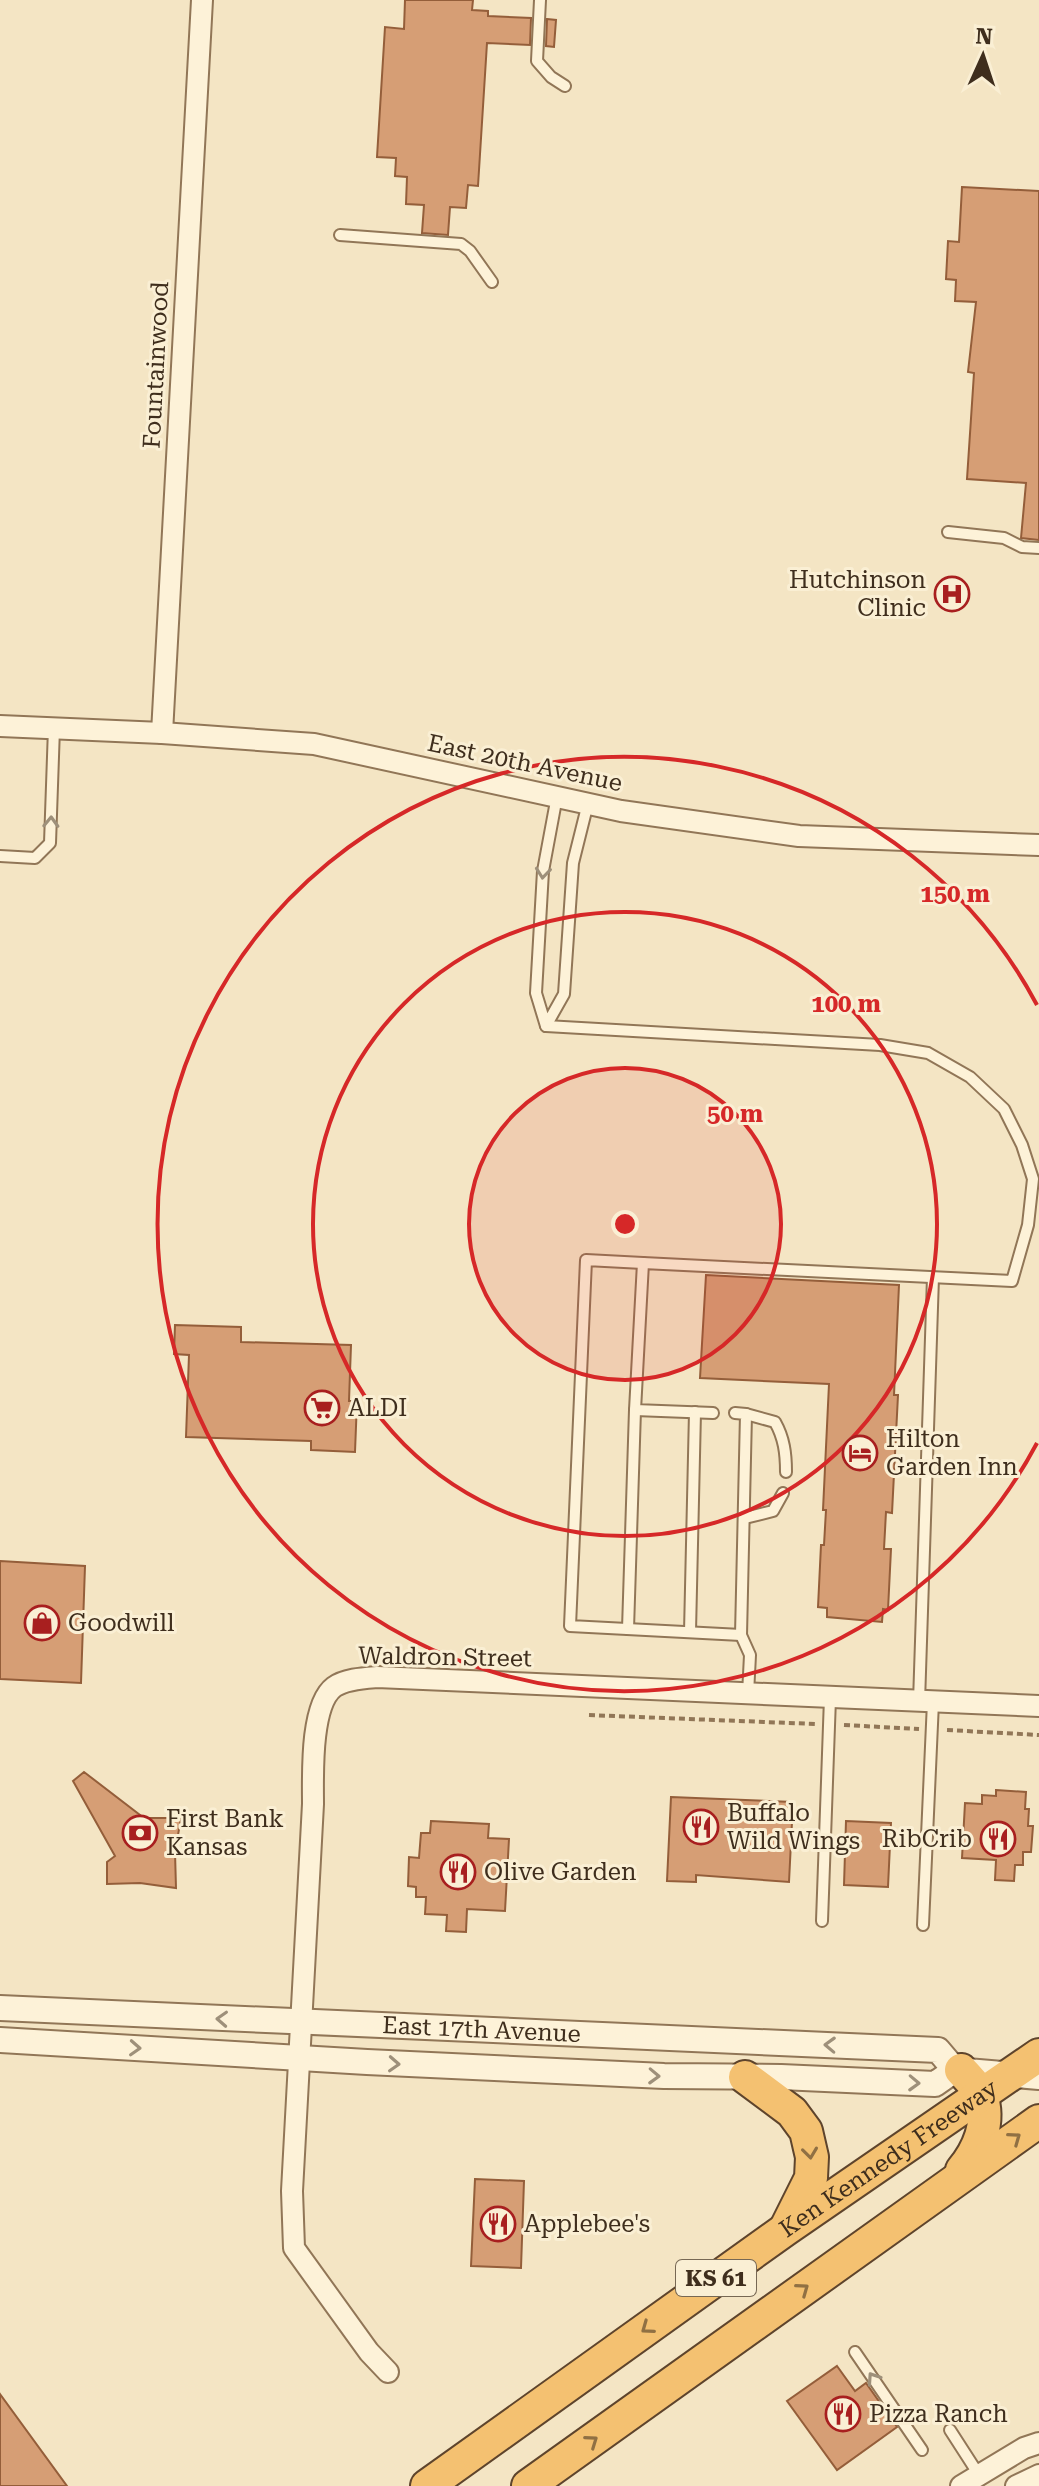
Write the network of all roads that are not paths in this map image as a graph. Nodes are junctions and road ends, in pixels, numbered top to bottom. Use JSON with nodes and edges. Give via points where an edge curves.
{"nodes":[{"id":1,"x":202,"y":0,"type":"edge"},
{"id":2,"x":540,"y":0,"type":"edge"},
{"id":3,"x":565,"y":86,"type":"dead end"},
{"id":4,"x":340,"y":235,"type":"dead end"},
{"id":5,"x":492,"y":282,"type":"dead end"},
{"id":6,"x":948,"y":532,"type":"dead end"},
{"id":7,"x":1039,"y":548,"type":"edge"},
{"id":8,"x":0,"y":726,"type":"edge"},
{"id":9,"x":54,"y":728,"type":"junction"},
{"id":10,"x":162,"y":733,"type":"junction"},
{"id":11,"x":557,"y":796,"type":"junction"},
{"id":12,"x":588,"y":803,"type":"junction"},
{"id":13,"x":1039,"y":845,"type":"edge"},
{"id":14,"x":0,"y":856,"type":"edge"},
{"id":15,"x":546,"y":1026,"type":"junction"},
{"id":16,"x":1037,"y":1180,"type":"edge"},
{"id":17,"x":643,"y":1263,"type":"junction"},
{"id":18,"x":933,"y":1277,"type":"junction"},
{"id":19,"x":635,"y":1410,"type":"junction"},
{"id":20,"x":695,"y":1412,"type":"junction"},
{"id":21,"x":713,"y":1413,"type":"dead end"},
{"id":22,"x":786,"y":1472,"type":"dead end"},
{"id":23,"x":783,"y":1493,"type":"dead end"},
{"id":24,"x":745,"y":1518,"type":"junction"},
{"id":25,"x":628,"y":1629,"type":"junction"},
{"id":26,"x":690,"y":1632,"type":"junction"},
{"id":27,"x":741,"y":1635,"type":"junction"},
{"id":28,"x":748,"y":1694,"type":"junction"},
{"id":29,"x":830,"y":1698,"type":"junction"},
{"id":30,"x":926,"y":1702,"type":"junction"},
{"id":31,"x":1039,"y":1706,"type":"edge"},
{"id":32,"x":822,"y":1921,"type":"dead end"},
{"id":33,"x":923,"y":1925,"type":"dead end"},
{"id":34,"x":0,"y":2008,"type":"edge"},
{"id":35,"x":300,"y":2022,"type":"junction"},
{"id":36,"x":0,"y":2040,"type":"edge"},
{"id":37,"x":1039,"y":2055,"type":"edge"},
{"id":38,"x":298,"y":2057,"type":"junction"},
{"id":39,"x":958,"y":2070,"type":"junction"},
{"id":40,"x":1024,"y":2076,"type":"edge"},
{"id":41,"x":745,"y":2077,"type":"junction"},
{"id":42,"x":981,"y":2096,"type":"junction"},
{"id":43,"x":1039,"y":2121,"type":"edge"},
{"id":44,"x":949,"y":2185,"type":"junction"},
{"id":45,"x":786,"y":2229,"type":"junction"},
{"id":46,"x":855,"y":2352,"type":"dead end"},
{"id":47,"x":388,"y":2372,"type":"dead end"},
{"id":48,"x":950,"y":2430,"type":"dead end"},
{"id":49,"x":1039,"y":2443,"type":"edge"},
{"id":50,"x":922,"y":2450,"type":"dead end"},
{"id":51,"x":1039,"y":2475,"type":"edge"},
{"id":52,"x":970,"y":2481,"type":"edge"},
{"id":53,"x":427,"y":2486,"type":"edge"},
{"id":54,"x":528,"y":2486,"type":"edge"},
{"id":55,"x":1016,"y":2486,"type":"edge"}],
"edges":[{"from":1,"to":10,"type":"street","name":"Fountainwood"},
{"from":2,"to":3,"type":"lane","via":[[537,61]]},
{"from":4,"to":5,"type":"lane","via":[[461,244]]},
{"from":6,"to":7,"type":"lane"},
{"from":8,"to":9,"type":"street","name":"East 20th Avenue"},
{"from":9,"to":10,"type":"street","name":"East 20th Avenue"},
{"from":14,"to":9,"type":"lane","one_way":true,"via":[[35,858],[50,843]]},
{"from":10,"to":11,"type":"street","name":"East 20th Avenue","via":[[314,744]]},
{"from":11,"to":12,"type":"street","name":"East 20th Avenue"},
{"from":11,"to":15,"type":"lane","one_way":true,"via":[[543,871],[536,993]]},
{"from":12,"to":13,"type":"street","name":"East 20th Avenue","via":[[799,836]]},
{"from":12,"to":15,"type":"lane","via":[[573,863],[564,994]]},
{"from":15,"to":16,"type":"lane","via":[[880,1045],[928,1053],[970,1077],[1004,1109]]},
{"from":16,"to":18,"type":"lane","via":[[1012,1281]]},
{"from":17,"to":18,"type":"lane"},
{"from":17,"to":19,"type":"lane"},
{"from":17,"to":25,"type":"lane","via":[[586,1260],[570,1626]]},
{"from":18,"to":30,"type":"lane"},
{"from":19,"to":20,"type":"lane"},
{"from":19,"to":25,"type":"lane"},
{"from":20,"to":21,"type":"lane"},
{"from":20,"to":26,"type":"lane"},
{"from":22,"to":24,"type":"lane","via":[[782,1433],[775,1422],[741,1414]]},
{"from":23,"to":24,"type":"lane","via":[[773,1511]]},
{"from":24,"to":27,"type":"lane"},
{"from":25,"to":26,"type":"lane"},
{"from":26,"to":27,"type":"lane"},
{"from":27,"to":28,"type":"lane","via":[[750,1655]]},
{"from":28,"to":29,"type":"street","name":"Waldron Street"},
{"from":28,"to":35,"type":"street","name":"Waldron Street","via":[[377,1677],[333,1687],[317,1720],[313,1752]]},
{"from":29,"to":30,"type":"street","name":"Waldron Street"},
{"from":29,"to":32,"type":"lane"},
{"from":30,"to":31,"type":"street","name":"Waldron Street"},
{"from":30,"to":33,"type":"lane"},
{"from":35,"to":34,"type":"street","name":"East 17th Avenue","one_way":true},
{"from":35,"to":38,"type":"street","name":"Waldron Street"},
{"from":39,"to":35,"type":"street","name":"East 17th Avenue","one_way":true,"via":[[938,2050]]},
{"from":36,"to":38,"type":"street","name":"East 17th Avenue","one_way":true},
{"from":37,"to":40,"type":"highway","name":"Ken Kennedy Freeway","number":"KS 61"},
{"from":38,"to":41,"type":"street","name":"East 17th Avenue","one_way":true},
{"from":38,"to":47,"type":"street","name":"Waldron Street","via":[[294,2248]]},
{"from":39,"to":40,"type":"street","name":"East 17th Avenue"},
{"from":41,"to":39,"type":"street","name":"East 17th Avenue","one_way":true,"via":[[935,2084]]},
{"from":39,"to":42,"type":"highway"},
{"from":40,"to":42,"type":"highway","name":"Ken Kennedy Freeway","number":"KS 61"},
{"from":41,"to":45,"type":"highway","one_way":true,"via":[[792,2112],[806,2131],[811,2178]]},
{"from":42,"to":44,"type":"highway","via":[[980,2142]]},
{"from":42,"to":45,"type":"highway","name":"Ken Kennedy Freeway","number":"KS 61"},
{"from":44,"to":43,"type":"highway","number":"KS 61","one_way":true},
{"from":54,"to":44,"type":"highway","number":"KS 61","one_way":true},
{"from":45,"to":53,"type":"highway","name":"Ken Kennedy Freeway","number":"KS 61","one_way":true},
{"from":50,"to":46,"type":"lane","one_way":true},
{"from":48,"to":52,"type":"lane"},
{"from":49,"to":52,"type":"street"},
{"from":51,"to":55,"type":"street"}]}
